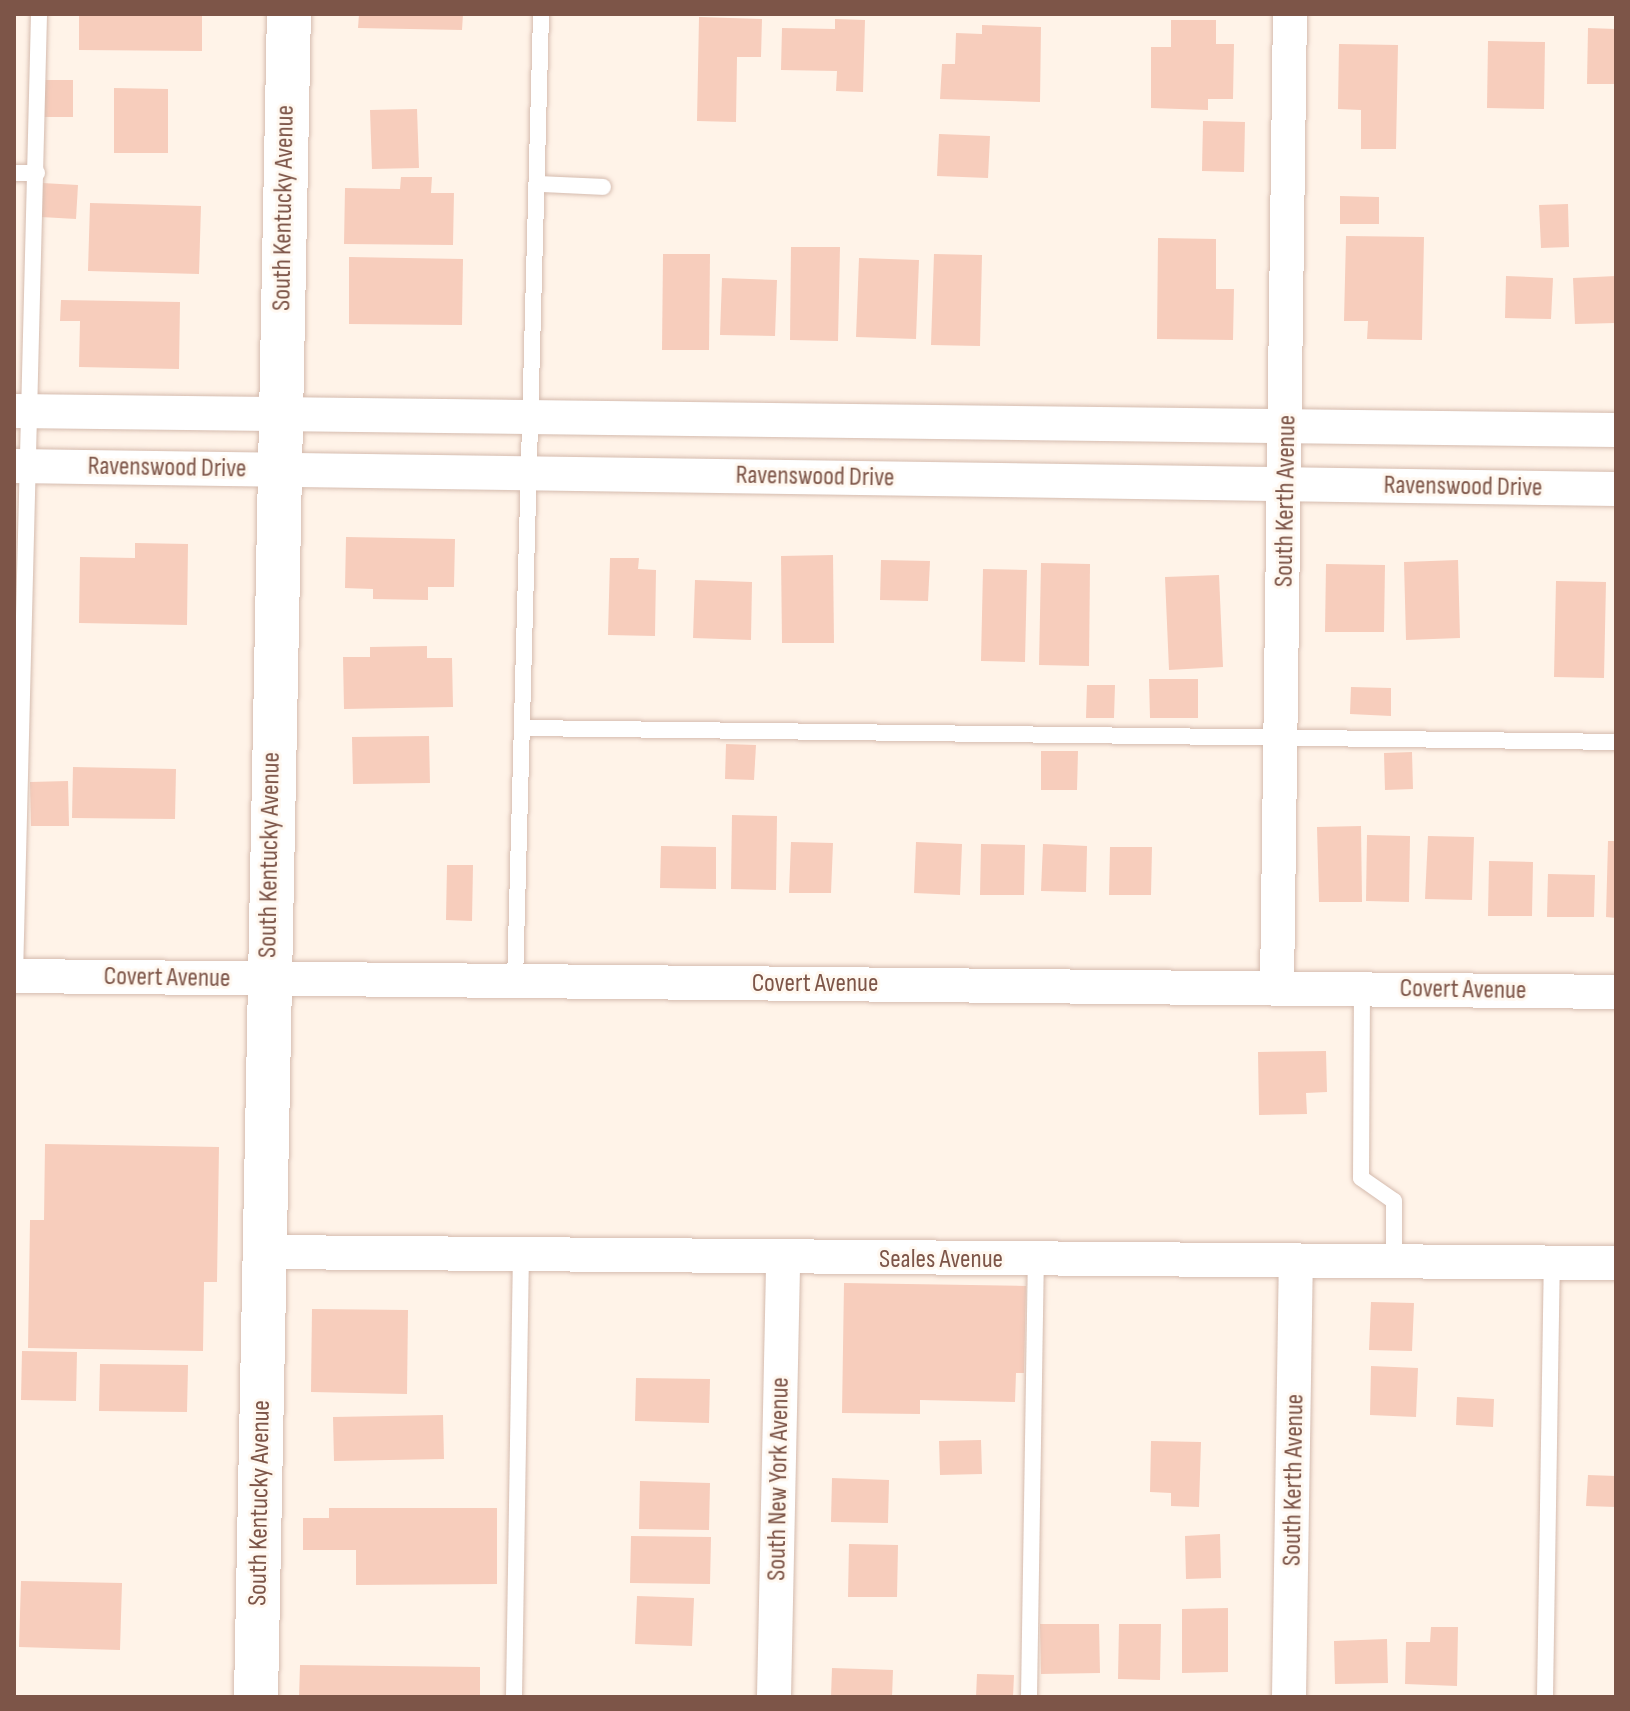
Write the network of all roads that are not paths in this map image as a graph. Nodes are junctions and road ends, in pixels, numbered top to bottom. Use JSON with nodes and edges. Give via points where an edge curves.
{"nodes":[{"id":1,"x":39,"y":14,"type":"edge"},
{"id":2,"x":289,"y":14,"type":"edge"},
{"id":3,"x":541,"y":14,"type":"edge"},
{"id":4,"x":1290,"y":14,"type":"edge"},
{"id":5,"x":14,"y":173,"type":"edge"},
{"id":6,"x":37,"y":173,"type":"junction"},
{"id":7,"x":540,"y":184,"type":"junction"},
{"id":8,"x":603,"y":187,"type":"dead end"},
{"id":9,"x":20,"y":412,"type":"edge"},
{"id":10,"x":532,"y":415,"type":"junction"},
{"id":11,"x":280,"y":416,"type":"junction"},
{"id":12,"x":1288,"y":426,"type":"junction"},
{"id":13,"x":1616,"y":430,"type":"edge"},
{"id":14,"x":20,"y":466,"type":"edge"},
{"id":15,"x":279,"y":469,"type":"junction"},
{"id":16,"x":530,"y":472,"type":"junction"},
{"id":17,"x":1288,"y":485,"type":"junction"},
{"id":18,"x":1616,"y":489,"type":"edge"},
{"id":19,"x":523,"y":728,"type":"junction"},
{"id":20,"x":1280,"y":736,"type":"junction"},
{"id":21,"x":1616,"y":742,"type":"edge"},
{"id":22,"x":15,"y":976,"type":"edge"},
{"id":23,"x":267,"y":979,"type":"junction"},
{"id":24,"x":515,"y":982,"type":"junction"},
{"id":25,"x":1277,"y":988,"type":"junction"},
{"id":26,"x":1362,"y":989,"type":"junction"},
{"id":27,"x":1616,"y":992,"type":"edge"},
{"id":28,"x":265,"y":1252,"type":"junction"},
{"id":29,"x":521,"y":1256,"type":"junction"},
{"id":30,"x":783,"y":1260,"type":"junction"},
{"id":31,"x":1036,"y":1260,"type":"junction"},
{"id":32,"x":1552,"y":1261,"type":"junction"},
{"id":33,"x":1296,"y":1262,"type":"junction"},
{"id":34,"x":1394,"y":1262,"type":"junction"},
{"id":35,"x":1616,"y":1263,"type":"edge"},
{"id":36,"x":256,"y":1697,"type":"edge"},
{"id":37,"x":514,"y":1697,"type":"edge"},
{"id":38,"x":774,"y":1697,"type":"edge"},
{"id":39,"x":1029,"y":1697,"type":"edge"},
{"id":40,"x":1289,"y":1697,"type":"edge"},
{"id":41,"x":1545,"y":1697,"type":"edge"}],
"edges":[{"from":1,"to":6,"type":"lane"},
{"from":2,"to":11,"type":"street","name":"South Kentucky Avenue"},
{"from":3,"to":7,"type":"lane"},
{"from":4,"to":12,"type":"street","name":"South Kerth Avenue"},
{"from":5,"to":6,"type":"lane"},
{"from":6,"to":9,"type":"lane"},
{"from":7,"to":8,"type":"lane"},
{"from":7,"to":10,"type":"lane"},
{"from":9,"to":11,"type":"street","name":"Ravenswood Drive"},
{"from":9,"to":14,"type":"lane"},
{"from":10,"to":11,"type":"street","name":"Ravenswood Drive"},
{"from":10,"to":12,"type":"street","name":"Ravenswood Drive"},
{"from":10,"to":16,"type":"lane"},
{"from":11,"to":15,"type":"street","name":"South Kentucky Avenue"},
{"from":12,"to":13,"type":"street","name":"Ravenswood Drive"},
{"from":12,"to":17,"type":"street","name":"South Kerth Avenue"},
{"from":14,"to":15,"type":"street","name":"Ravenswood Drive"},
{"from":14,"to":22,"type":"lane"},
{"from":15,"to":16,"type":"street","name":"Ravenswood Drive"},
{"from":15,"to":23,"type":"street","name":"South Kentucky Avenue"},
{"from":16,"to":17,"type":"street","name":"Ravenswood Drive"},
{"from":16,"to":19,"type":"lane"},
{"from":17,"to":18,"type":"street","name":"Ravenswood Drive"},
{"from":17,"to":20,"type":"street","name":"South Kerth Avenue"},
{"from":19,"to":20,"type":"lane"},
{"from":19,"to":24,"type":"lane"},
{"from":20,"to":21,"type":"lane"},
{"from":20,"to":25,"type":"street","name":"South Kerth Avenue"},
{"from":22,"to":23,"type":"street","name":"Covert Avenue"},
{"from":23,"to":24,"type":"street","name":"Covert Avenue"},
{"from":23,"to":28,"type":"street","name":"South Kentucky Avenue"},
{"from":24,"to":25,"type":"street","name":"Covert Avenue"},
{"from":25,"to":26,"type":"street","name":"Covert Avenue"},
{"from":26,"to":27,"type":"street","name":"Covert Avenue"},
{"from":26,"to":34,"type":"lane","via":[[1361,1178],[1394,1201]]},
{"from":28,"to":29,"type":"street","name":"Seales Avenue"},
{"from":28,"to":36,"type":"street","name":"South Kentucky Avenue"},
{"from":29,"to":30,"type":"street","name":"Seales Avenue"},
{"from":29,"to":37,"type":"lane"},
{"from":30,"to":31,"type":"street","name":"Seales Avenue"},
{"from":30,"to":38,"type":"street","name":"South New York Avenue"},
{"from":31,"to":33,"type":"street","name":"Seales Avenue"},
{"from":31,"to":39,"type":"lane"},
{"from":32,"to":34,"type":"street","name":"Seales Avenue"},
{"from":32,"to":35,"type":"street","name":"Seales Avenue"},
{"from":32,"to":41,"type":"lane"},
{"from":33,"to":34,"type":"street","name":"Seales Avenue"},
{"from":33,"to":40,"type":"street","name":"South Kerth Avenue"}]}
